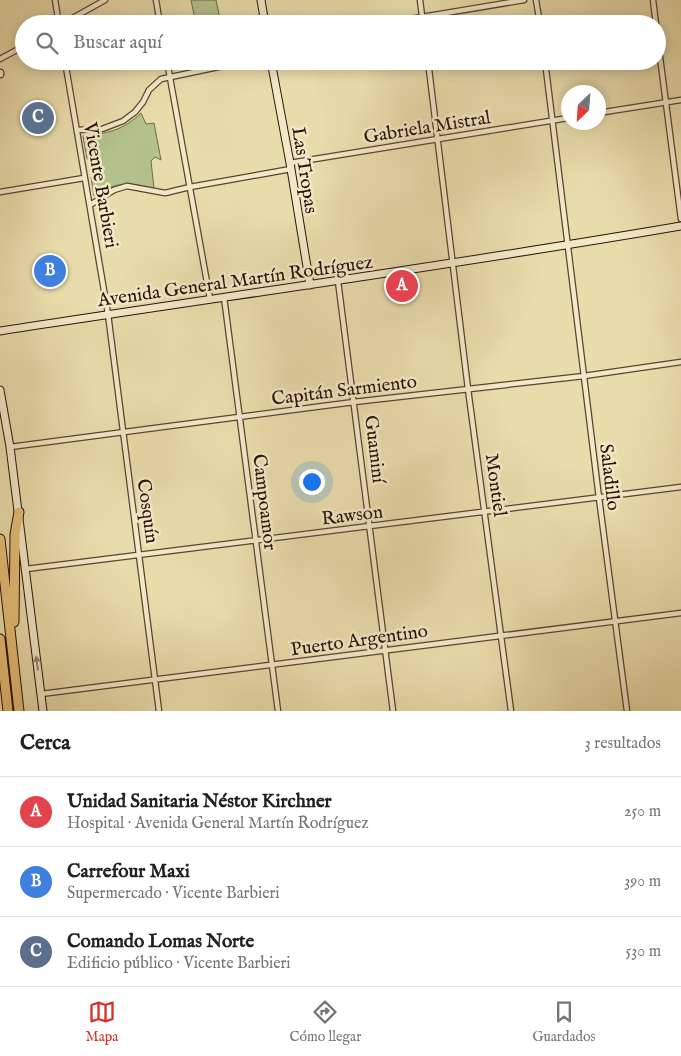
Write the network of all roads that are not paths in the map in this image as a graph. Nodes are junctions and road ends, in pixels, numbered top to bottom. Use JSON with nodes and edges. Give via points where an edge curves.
{"nodes":[{"id":1,"x":56,"y":0,"type":"edge"},
{"id":2,"x":105,"y":0,"type":"edge"},
{"id":3,"x":156,"y":0,"type":"edge"},
{"id":4,"x":261,"y":0,"type":"edge"},
{"id":5,"x":420,"y":0,"type":"edge"},
{"id":6,"x":524,"y":0,"type":"edge"},
{"id":7,"x":536,"y":0,"type":"edge"},
{"id":8,"x":653,"y":0,"type":"edge"},
{"id":9,"x":58,"y":15,"type":"edge"},
{"id":10,"x":77,"y":15,"type":"edge"},
{"id":11,"x":158,"y":15,"type":"edge"},
{"id":12,"x":264,"y":15,"type":"edge"},
{"id":13,"x":422,"y":15,"type":"edge"},
{"id":14,"x":434,"y":15,"type":"edge"},
{"id":15,"x":538,"y":15,"type":"edge"},
{"id":16,"x":655,"y":15,"type":"edge"},
{"id":17,"x":15,"y":51,"type":"edge"},
{"id":18,"x":0,"y":59,"type":"edge"},
{"id":19,"x":66,"y":70,"type":"edge"},
{"id":20,"x":169,"y":70,"type":"edge"},
{"id":21,"x":201,"y":70,"type":"edge"},
{"id":22,"x":273,"y":70,"type":"edge"},
{"id":23,"x":429,"y":70,"type":"edge"},
{"id":24,"x":546,"y":70,"type":"edge"},
{"id":25,"x":662,"y":70,"type":"edge"},
{"id":26,"x":170,"y":76,"type":"junction"},
{"id":27,"x":681,"y":100,"type":"edge"},
{"id":28,"x":666,"y":102,"type":"junction"},
{"id":29,"x":606,"y":112,"type":"edge"},
{"id":30,"x":561,"y":119,"type":"edge"},
{"id":31,"x":552,"y":120,"type":"junction"},
{"id":32,"x":76,"y":130,"type":"junction"},
{"id":33,"x":438,"y":140,"type":"junction"},
{"id":34,"x":291,"y":166,"type":"junction"},
{"id":35,"x":84,"y":178,"type":"junction"},
{"id":36,"x":190,"y":186,"type":"junction"},
{"id":37,"x":0,"y":192,"type":"edge"},
{"id":38,"x":90,"y":205,"type":"junction"},
{"id":39,"x":681,"y":220,"type":"edge"},
{"id":40,"x":681,"y":226,"type":"edge"},
{"id":41,"x":567,"y":246,"type":"junction"},
{"id":42,"x":453,"y":264,"type":"junction"},
{"id":43,"x":338,"y":281,"type":"junction"},
{"id":44,"x":310,"y":285,"type":"junction"},
{"id":45,"x":224,"y":297,"type":"junction"},
{"id":46,"x":210,"y":299,"type":"junction"},
{"id":47,"x":108,"y":314,"type":"junction"},
{"id":48,"x":0,"y":331,"type":"edge"},
{"id":49,"x":681,"y":362,"type":"edge"},
{"id":50,"x":584,"y":376,"type":"junction"},
{"id":51,"x":468,"y":388,"type":"junction"},
{"id":52,"x":0,"y":390,"type":"edge"},
{"id":53,"x":354,"y":402,"type":"junction"},
{"id":54,"x":240,"y":417,"type":"junction"},
{"id":55,"x":124,"y":432,"type":"junction"},
{"id":56,"x":10,"y":447,"type":"junction"},
{"id":57,"x":681,"y":487,"type":"edge"},
{"id":58,"x":599,"y":498,"type":"junction"},
{"id":59,"x":19,"y":512,"type":"junction"},
{"id":60,"x":485,"y":512,"type":"junction"},
{"id":61,"x":371,"y":526,"type":"junction"},
{"id":62,"x":0,"y":540,"type":"edge"},
{"id":63,"x":256,"y":541,"type":"junction"},
{"id":64,"x":140,"y":556,"type":"junction"},
{"id":65,"x":26,"y":569,"type":"junction"},
{"id":66,"x":681,"y":613,"type":"edge"},
{"id":67,"x":615,"y":621,"type":"junction"},
{"id":68,"x":501,"y":636,"type":"junction"},
{"id":69,"x":0,"y":639,"type":"edge"},
{"id":70,"x":386,"y":650,"type":"junction"},
{"id":71,"x":14,"y":660,"type":"junction"},
{"id":72,"x":0,"y":665,"type":"edge"},
{"id":73,"x":272,"y":666,"type":"junction"},
{"id":74,"x":155,"y":680,"type":"junction"},
{"id":75,"x":41,"y":694,"type":"junction"},
{"id":76,"x":7,"y":699,"type":"junction"},
{"id":77,"x":8,"y":711,"type":"edge"},
{"id":78,"x":20,"y":711,"type":"edge"},
{"id":79,"x":44,"y":711,"type":"edge"},
{"id":80,"x":159,"y":711,"type":"edge"},
{"id":81,"x":278,"y":711,"type":"edge"},
{"id":82,"x":393,"y":711,"type":"edge"},
{"id":83,"x":511,"y":711,"type":"edge"},
{"id":84,"x":627,"y":711,"type":"edge"}],
"edges":[{"from":1,"to":9,"type":"street"},
{"from":2,"to":10,"type":"street"},
{"from":3,"to":11,"type":"street"},
{"from":4,"to":12,"type":"main road"},
{"from":5,"to":13,"type":"street"},
{"from":6,"to":14,"type":"street"},
{"from":7,"to":15,"type":"street"},
{"from":8,"to":16,"type":"street"},
{"from":17,"to":18,"type":"street"},
{"from":19,"to":32,"type":"street","name":"Vicente Barbieri"},
{"from":20,"to":26,"type":"street"},
{"from":21,"to":26,"type":"street"},
{"from":22,"to":34,"type":"main road","name":"Las Tropas"},
{"from":23,"to":33,"type":"street","name":"Montiel"},
{"from":24,"to":31,"type":"street","name":"Saladillo"},
{"from":25,"to":28,"type":"street"},
{"from":26,"to":32,"type":"street","via":[[155,83],[143,102],[123,121],[102,129]]},
{"from":26,"to":36,"type":"street"},
{"from":27,"to":28,"type":"street"},
{"from":28,"to":29,"type":"street"},
{"from":28,"to":39,"type":"street"},
{"from":30,"to":31,"type":"street","name":"Gabriela Mistral"},
{"from":31,"to":33,"type":"street","name":"Gabriela Mistral"},
{"from":31,"to":41,"type":"street","name":"Saladillo"},
{"from":32,"to":35,"type":"street","name":"Vicente Barbieri"},
{"from":33,"to":34,"type":"street","name":"Gabriela Mistral"},
{"from":33,"to":42,"type":"street","name":"Montiel"},
{"from":34,"to":36,"type":"street","name":"Gabriela Mistral"},
{"from":34,"to":44,"type":"main road","name":"Las Tropas"},
{"from":35,"to":37,"type":"street"},
{"from":35,"to":38,"type":"street","name":"Vicente Barbieri"},
{"from":36,"to":38,"type":"street","name":"Gabriela Mistral","via":[[165,194],[127,186]]},
{"from":36,"to":46,"type":"street"},
{"from":38,"to":47,"type":"street","name":"Vicente Barbieri"},
{"from":40,"to":41,"type":"main road","name":"Avenida General Martín Rodríguez"},
{"from":41,"to":42,"type":"main road","name":"Avenida General Martín Rodríguez"},
{"from":41,"to":50,"type":"street","name":"Saladillo"},
{"from":42,"to":43,"type":"main road","name":"Avenida General Martín Rodríguez"},
{"from":42,"to":51,"type":"street","name":"Montiel"},
{"from":43,"to":44,"type":"main road","name":"Avenida General Martín Rodríguez"},
{"from":43,"to":53,"type":"street","name":"Guaminí"},
{"from":44,"to":45,"type":"main road","name":"Avenida General Martín Rodríguez"},
{"from":45,"to":46,"type":"main road","name":"Avenida General Martín Rodríguez"},
{"from":45,"to":54,"type":"street","name":"Campoamor"},
{"from":46,"to":47,"type":"main road","name":"Avenida General Martín Rodríguez"},
{"from":47,"to":48,"type":"main road","name":"Avenida General Martín Rodríguez"},
{"from":47,"to":55,"type":"street","name":"Cosquín"},
{"from":49,"to":50,"type":"street","name":"Capitán Sarmiento"},
{"from":50,"to":51,"type":"street","name":"Capitán Sarmiento"},
{"from":50,"to":58,"type":"street","name":"Saladillo"},
{"from":51,"to":53,"type":"street","name":"Capitán Sarmiento"},
{"from":51,"to":60,"type":"street","name":"Montiel"},
{"from":52,"to":56,"type":"main road"},
{"from":53,"to":54,"type":"street","name":"Capitán Sarmiento"},
{"from":53,"to":61,"type":"street","name":"Guaminí"},
{"from":54,"to":55,"type":"street","name":"Capitán Sarmiento"},
{"from":54,"to":63,"type":"street","name":"Campoamor"},
{"from":55,"to":56,"type":"street","name":"Capitán Sarmiento"},
{"from":55,"to":64,"type":"street","name":"Cosquín"},
{"from":56,"to":59,"type":"main road"},
{"from":57,"to":58,"type":"street","name":"Rawson"},
{"from":58,"to":60,"type":"street","name":"Rawson"},
{"from":58,"to":67,"type":"street","name":"Saladillo"},
{"from":59,"to":65,"type":"main road"},
{"from":59,"to":71,"type":"highway","via":[[15,534]]},
{"from":60,"to":61,"type":"street","name":"Rawson"},
{"from":60,"to":68,"type":"street","name":"Montiel"},
{"from":61,"to":63,"type":"street","name":"Rawson"},
{"from":61,"to":70,"type":"street","name":"Guaminí"},
{"from":62,"to":71,"type":"highway"},
{"from":63,"to":64,"type":"street","name":"Rawson"},
{"from":63,"to":73,"type":"street","name":"Campoamor"},
{"from":64,"to":65,"type":"street","name":"Rawson"},
{"from":64,"to":74,"type":"street","name":"Cosquín"},
{"from":75,"to":65,"type":"main road","one_way":true},
{"from":66,"to":67,"type":"street","name":"Puerto Argentino"},
{"from":67,"to":68,"type":"street","name":"Puerto Argentino"},
{"from":67,"to":84,"type":"street","name":"Saladillo"},
{"from":68,"to":70,"type":"street","name":"Puerto Argentino"},
{"from":68,"to":83,"type":"street","name":"Montiel"},
{"from":69,"to":76,"type":"highway"},
{"from":70,"to":73,"type":"street","name":"Puerto Argentino"},
{"from":70,"to":82,"type":"street","name":"Guaminí"},
{"from":71,"to":78,"type":"highway"},
{"from":72,"to":76,"type":"highway"},
{"from":73,"to":74,"type":"street","name":"Puerto Argentino"},
{"from":73,"to":81,"type":"street","name":"Campoamor"},
{"from":74,"to":75,"type":"street","name":"Puerto Argentino"},
{"from":74,"to":80,"type":"street","name":"Cosquín"},
{"from":75,"to":79,"type":"main road"},
{"from":76,"to":77,"type":"highway"}]}
